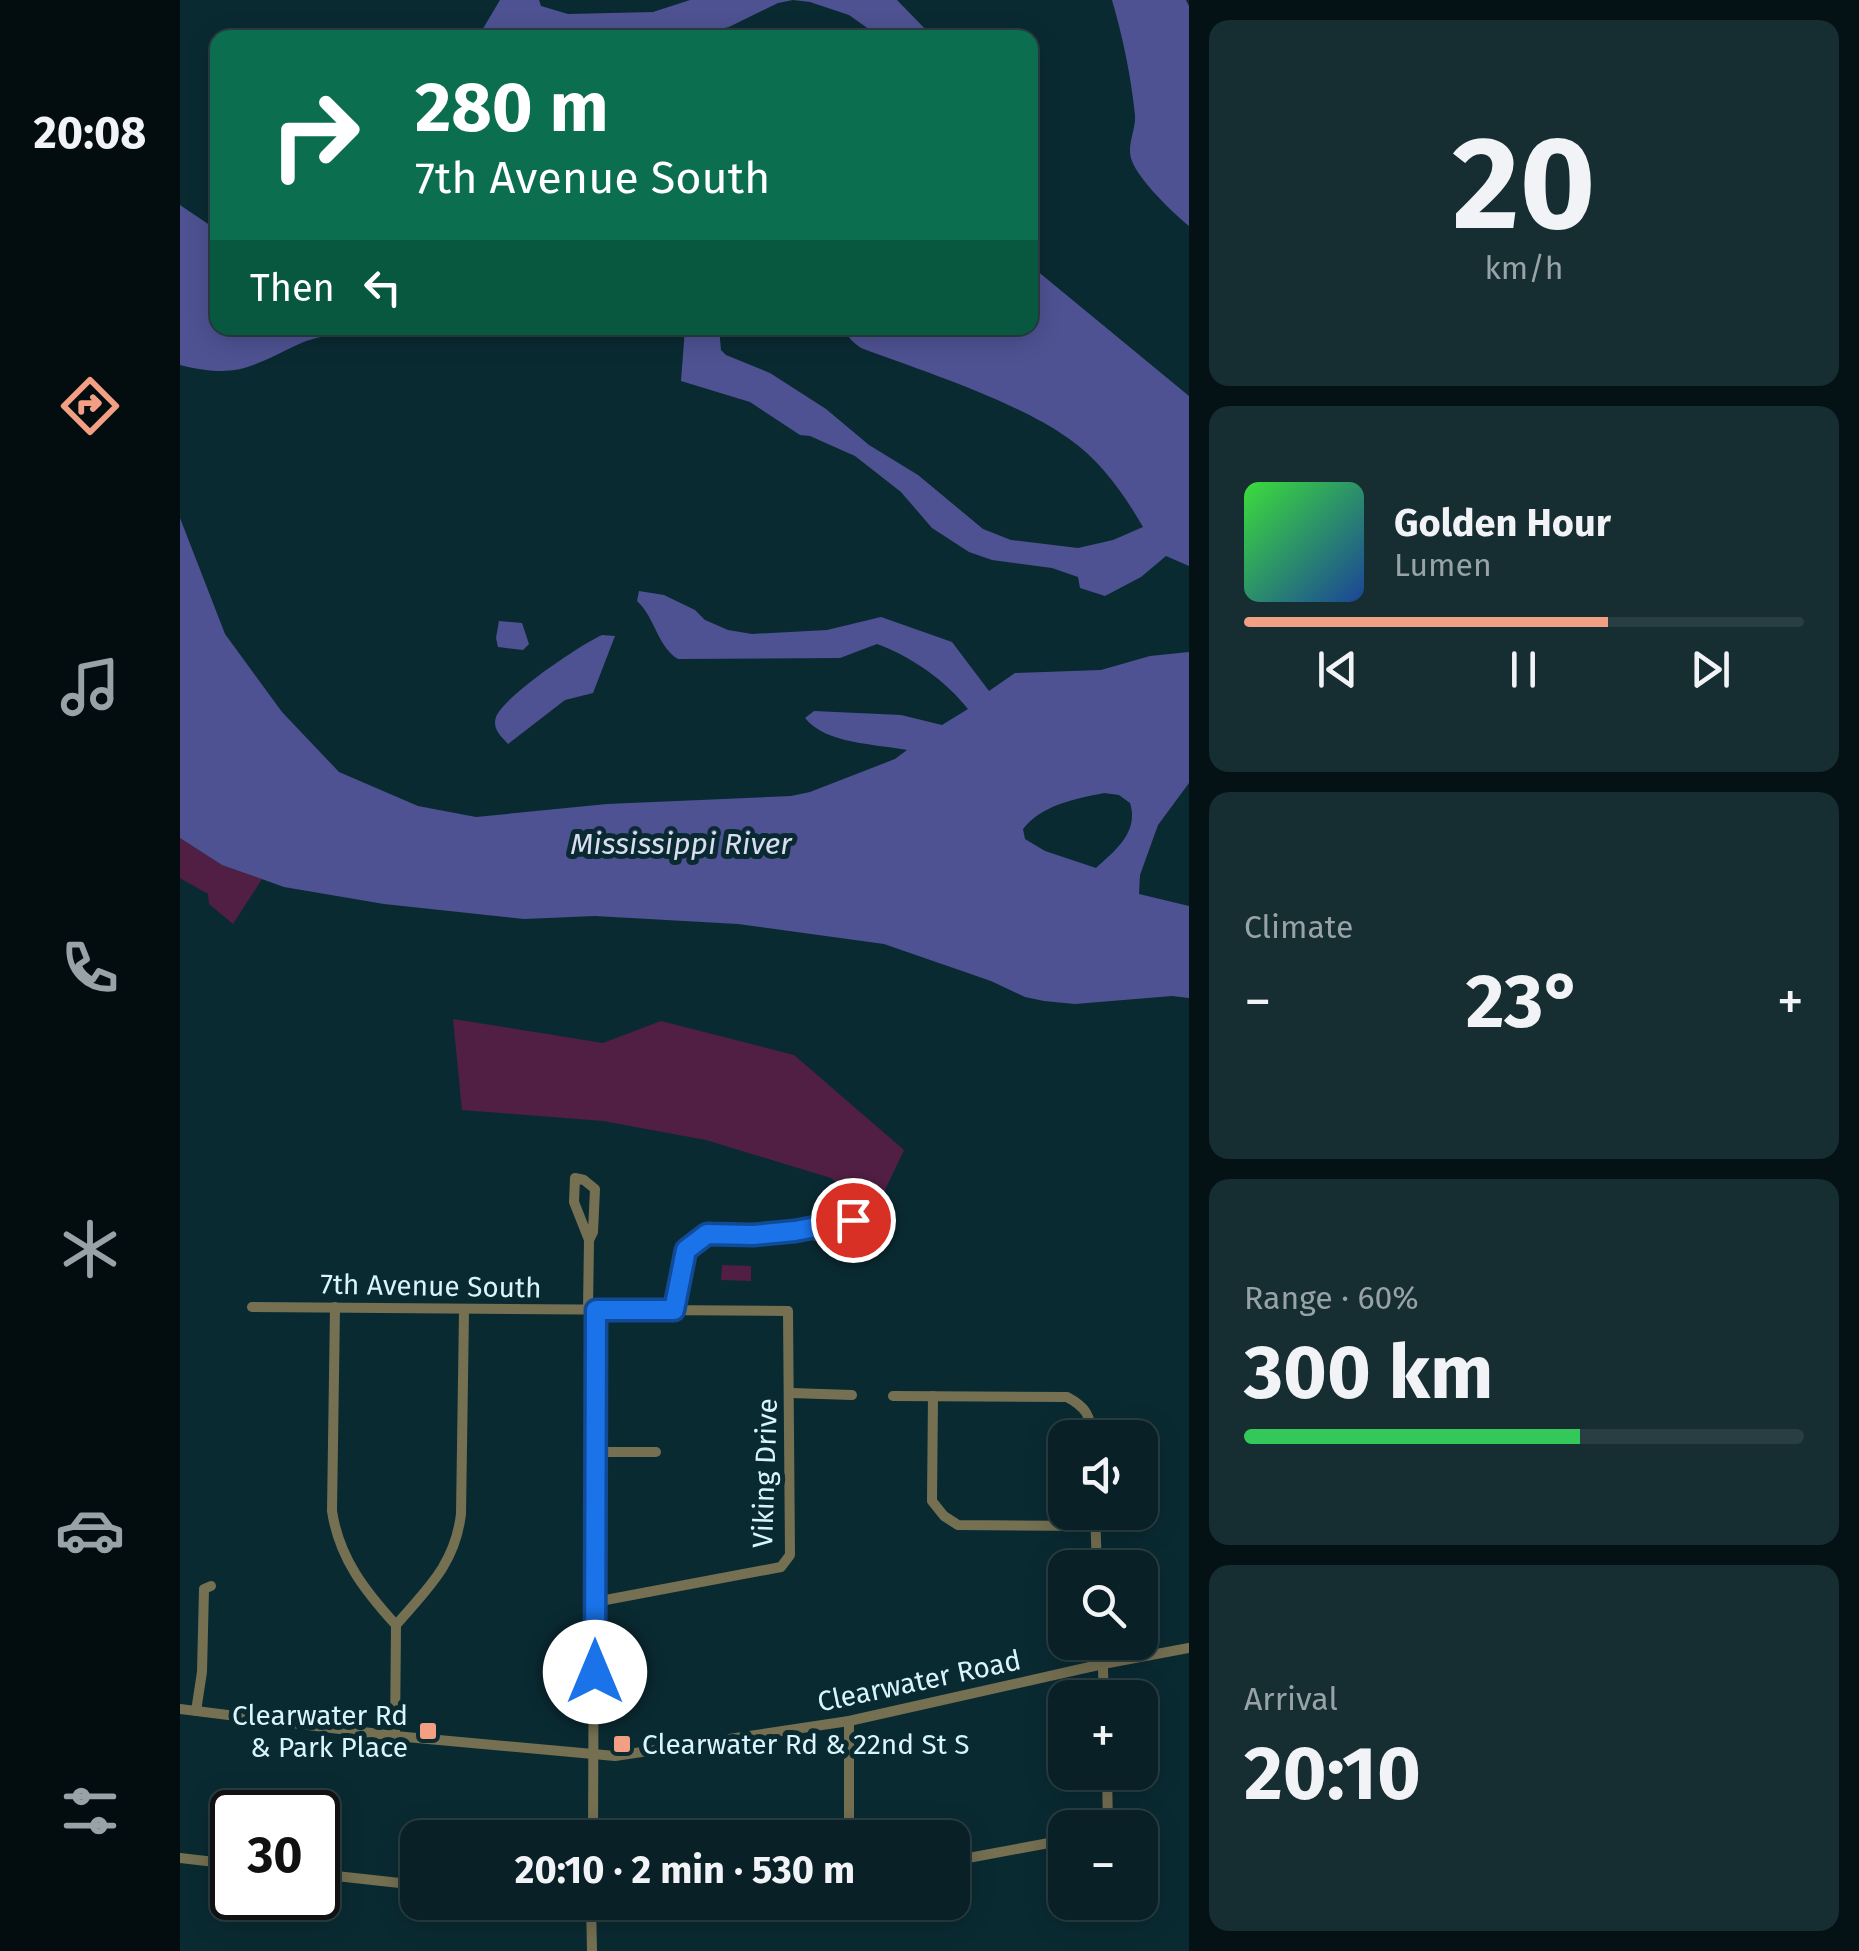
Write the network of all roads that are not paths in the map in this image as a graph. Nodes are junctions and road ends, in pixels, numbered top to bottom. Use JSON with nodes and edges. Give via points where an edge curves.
{"nodes":[{"id":1,"x":795,"y":1231,"type":"junction"},
{"id":2,"x":589,"y":1240,"type":"junction"},
{"id":3,"x":252,"y":1307,"type":"dead end"},
{"id":4,"x":335,"y":1307,"type":"junction"},
{"id":5,"x":464,"y":1310,"type":"junction"},
{"id":6,"x":592,"y":1310,"type":"junction"},
{"id":7,"x":674,"y":1310,"type":"junction"},
{"id":8,"x":788,"y":1310,"type":"joint"},
{"id":9,"x":791,"y":1393,"type":"junction"},
{"id":10,"x":852,"y":1395,"type":"dead end"},
{"id":11,"x":894,"y":1396,"type":"dead end"},
{"id":12,"x":932,"y":1396,"type":"junction"},
{"id":13,"x":1092,"y":1420,"type":"edge"},
{"id":14,"x":596,"y":1452,"type":"junction"},
{"id":15,"x":656,"y":1452,"type":"dead end"},
{"id":16,"x":1048,"y":1526,"type":"edge"},
{"id":17,"x":210,"y":1586,"type":"dead end"},
{"id":18,"x":596,"y":1602,"type":"junction"},
{"id":19,"x":396,"y":1625,"type":"junction"},
{"id":20,"x":1189,"y":1648,"type":"edge"},
{"id":21,"x":1103,"y":1660,"type":"edge"},
{"id":22,"x":1103,"y":1664,"type":"junction"},
{"id":23,"x":1103,"y":1680,"type":"edge"},
{"id":24,"x":180,"y":1709,"type":"edge"},
{"id":25,"x":196,"y":1711,"type":"junction"},
{"id":26,"x":849,"y":1721,"type":"junction"},
{"id":27,"x":394,"y":1736,"type":"junction"},
{"id":28,"x":594,"y":1756,"type":"junction"},
{"id":29,"x":593,"y":1820,"type":"edge"},
{"id":30,"x":848,"y":1820,"type":"edge"},
{"id":31,"x":1048,"y":1843,"type":"edge"},
{"id":32,"x":180,"y":1858,"type":"edge"},
{"id":33,"x":970,"y":1858,"type":"edge"},
{"id":34,"x":210,"y":1861,"type":"edge"},
{"id":35,"x":340,"y":1876,"type":"edge"},
{"id":36,"x":400,"y":1883,"type":"edge"},
{"id":37,"x":591,"y":1920,"type":"edge"},
{"id":38,"x":592,"y":1951,"type":"edge"}],
"edges":[{"from":1,"to":1,"type":"street","via":[[852,1237],[853,1220]]},
{"from":1,"to":7,"type":"street","via":[[707,1234],[686,1250]]},
{"from":2,"to":2,"type":"street","via":[[595,1190],[575,1178],[574,1202]]},
{"from":2,"to":6,"type":"street"},
{"from":3,"to":4,"type":"street","name":"7th Avenue South"},
{"from":4,"to":5,"type":"street","name":"7th Avenue South"},
{"from":4,"to":19,"type":"street","via":[[335,1530],[359,1581]]},
{"from":5,"to":6,"type":"street","name":"7th Avenue South"},
{"from":5,"to":19,"type":"street","via":[[458,1541],[448,1564]]},
{"from":6,"to":7,"type":"street","name":"7th Avenue South"},
{"from":6,"to":14,"type":"street"},
{"from":7,"to":8,"type":"street","name":"7th Avenue South"},
{"from":8,"to":9,"type":"street","name":"Viking Drive"},
{"from":9,"to":10,"type":"street"},
{"from":9,"to":18,"type":"street","name":"Viking Drive","via":[[790,1555],[781,1567]]},
{"from":11,"to":12,"type":"street"},
{"from":12,"to":13,"type":"street","via":[[1066,1396]]},
{"from":12,"to":16,"type":"street","via":[[932,1501],[944,1516],[958,1525]]},
{"from":14,"to":15,"type":"street"},
{"from":14,"to":18,"type":"street"},
{"from":17,"to":25,"type":"street","via":[[204,1589]]},
{"from":18,"to":28,"type":"street"},
{"from":19,"to":27,"type":"street"},
{"from":20,"to":22,"type":"street","name":"Clearwater Road"},
{"from":21,"to":22,"type":"street"},
{"from":22,"to":23,"type":"street"},
{"from":22,"to":26,"type":"street","name":"Clearwater Road"},
{"from":24,"to":25,"type":"street","name":"Clearwater Road"},
{"from":25,"to":27,"type":"street","name":"Clearwater Road"},
{"from":26,"to":28,"type":"street","name":"Clearwater Road"},
{"from":26,"to":30,"type":"street"},
{"from":27,"to":28,"type":"street","name":"Clearwater Road"},
{"from":28,"to":29,"type":"street"},
{"from":31,"to":33,"type":"street"},
{"from":32,"to":34,"type":"street"},
{"from":35,"to":36,"type":"street"},
{"from":37,"to":38,"type":"street"}]}
